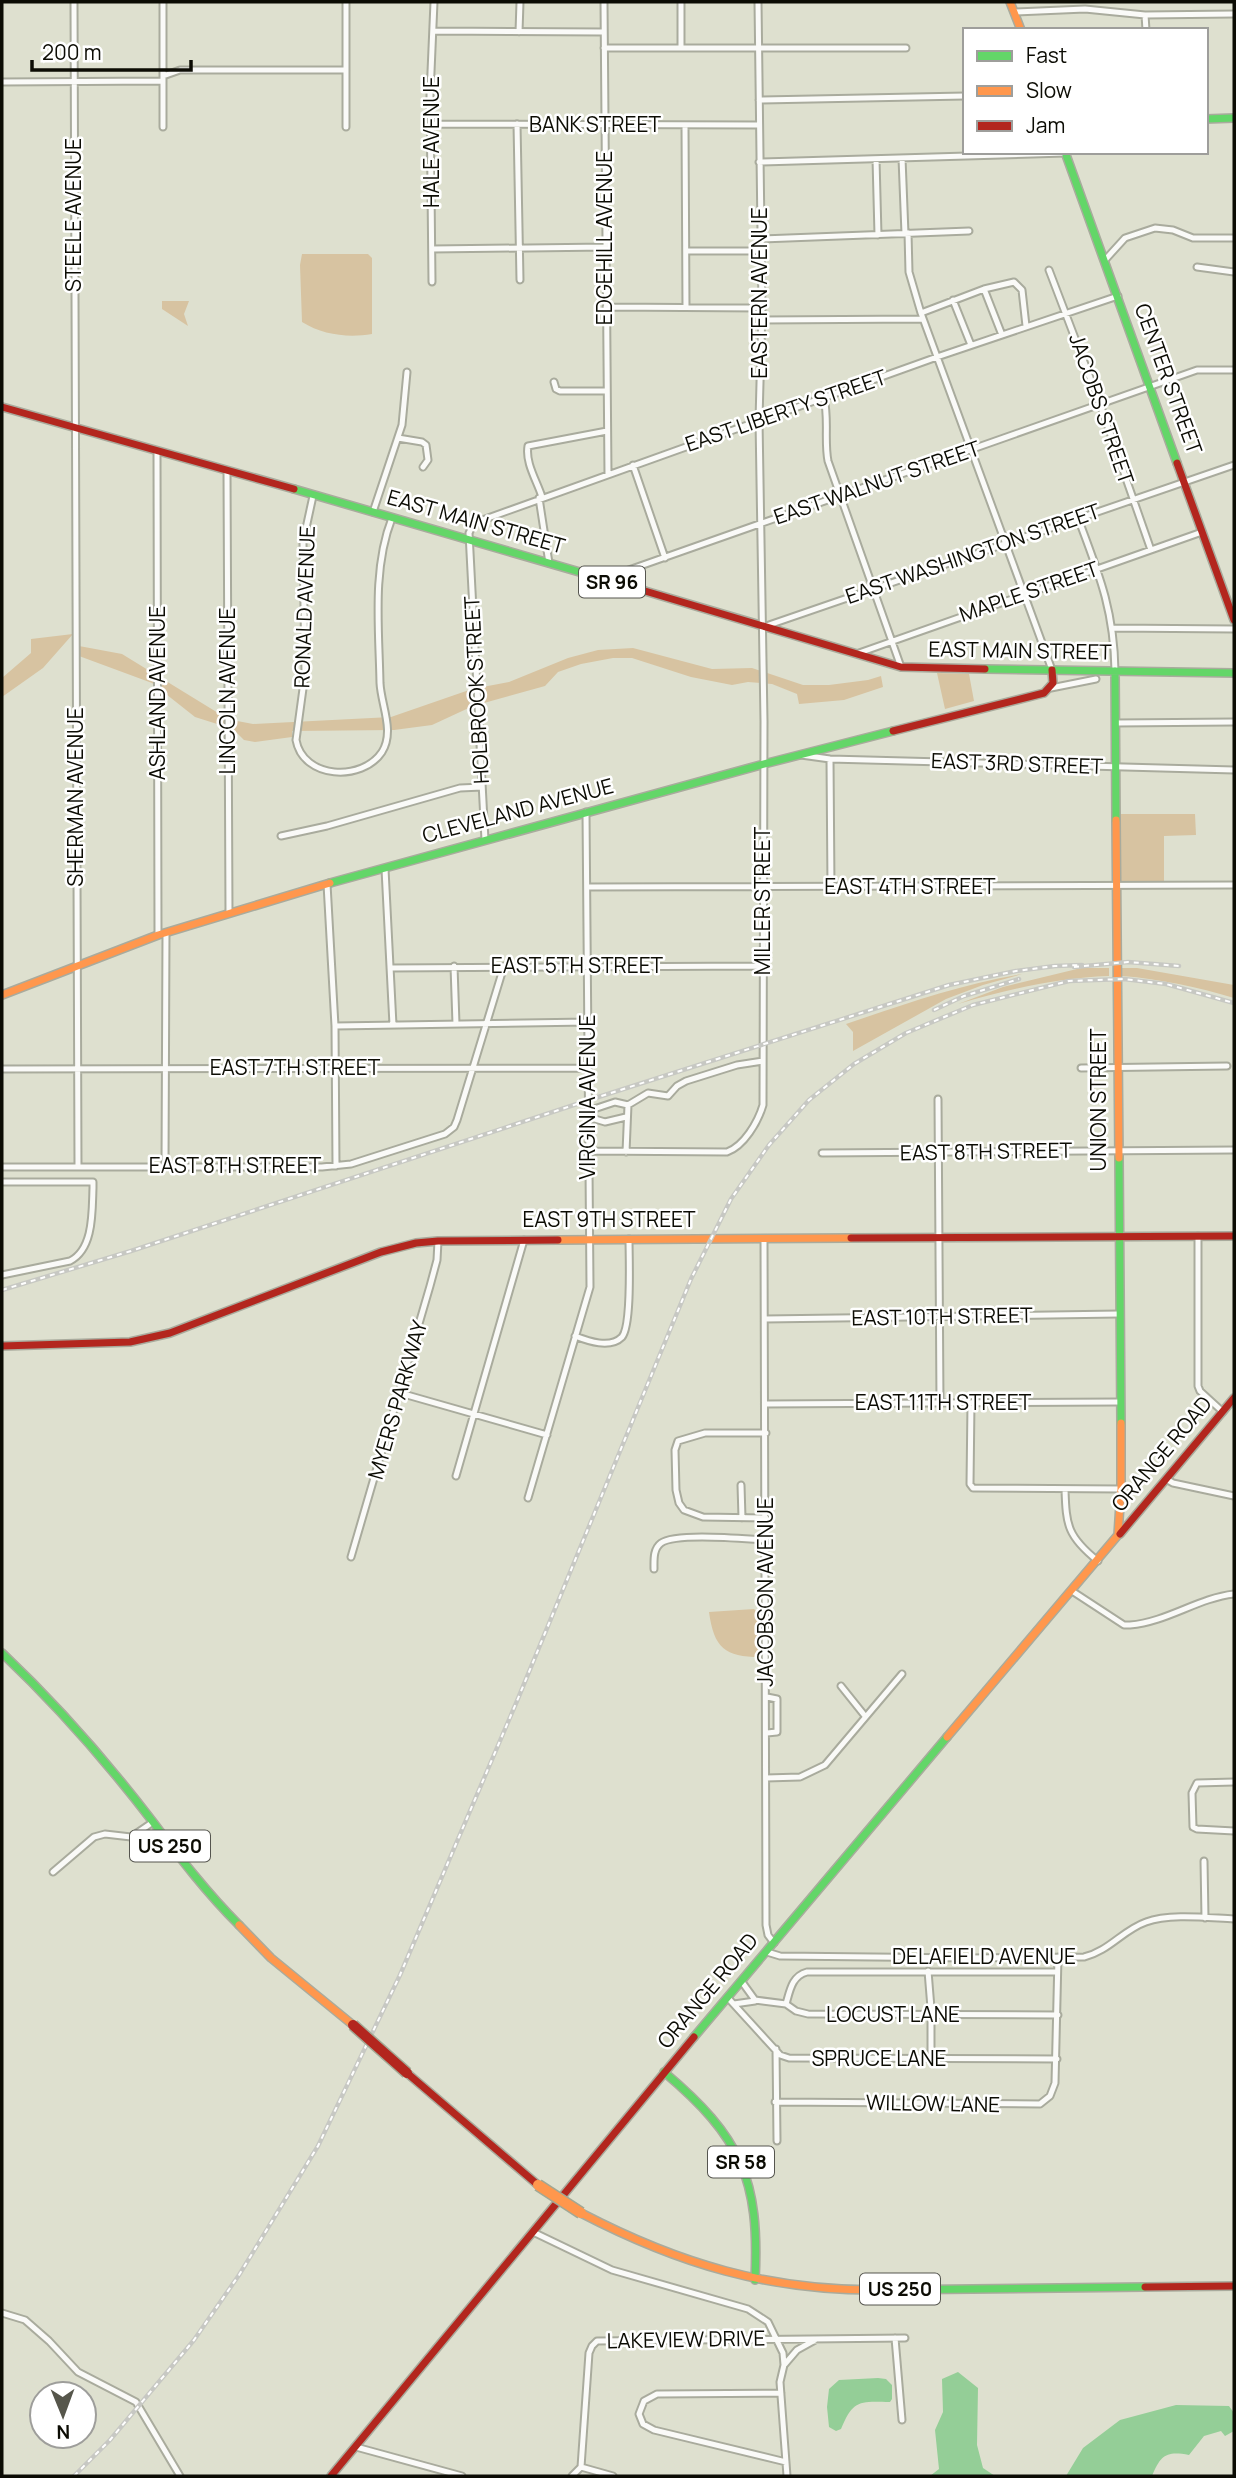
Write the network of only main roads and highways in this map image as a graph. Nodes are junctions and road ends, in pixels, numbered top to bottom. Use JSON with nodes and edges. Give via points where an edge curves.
{"nodes":[{"id":1,"x":1013,"y":7,"type":"edge"},
{"id":2,"x":1020,"y":28,"type":"edge"},
{"id":3,"x":1234,"y":118,"type":"edge"},
{"id":4,"x":1208,"y":119,"type":"edge"},
{"id":5,"x":1065,"y":154,"type":"edge"},
{"id":6,"x":2,"y":407,"type":"edge"},
{"id":7,"x":1234,"y":620,"type":"edge"},
{"id":8,"x":1052,"y":670,"type":"junction"},
{"id":9,"x":1115,"y":671,"type":"junction"},
{"id":10,"x":1234,"y":673,"type":"edge"},
{"id":11,"x":2,"y":995,"type":"edge"},
{"id":12,"x":1119,"y":1236,"type":"junction"},
{"id":13,"x":1234,"y":1236,"type":"edge"},
{"id":14,"x":2,"y":1346,"type":"edge"},
{"id":15,"x":1234,"y":1398,"type":"edge"},
{"id":16,"x":1119,"y":1533,"type":"junction"},
{"id":17,"x":2,"y":1653,"type":"edge"},
{"id":18,"x":664,"y":2072,"type":"junction"},
{"id":19,"x":755,"y":2280,"type":"junction"},
{"id":20,"x":1234,"y":2286,"type":"edge"},
{"id":21,"x":331,"y":2476,"type":"edge"}],
"edges":[{"from":1,"to":2,"type":"main road"},
{"from":3,"to":4,"type":"main road"},
{"from":5,"to":7,"type":"main road","name":"CENTER STREET"},
{"from":6,"to":8,"type":"main road","name":"EAST MAIN STREET","number":"SR 96","via":[[901,667]]},
{"from":8,"to":9,"type":"main road","name":"EAST MAIN STREET","number":"SR 96"},
{"from":8,"to":11,"type":"main road","name":"CLEVELAND AVENUE","via":[[1053,683],[1044,693],[764,764],[229,912]]},
{"from":9,"to":10,"type":"main road","name":"EAST MAIN STREET","number":"SR 96"},
{"from":9,"to":12,"type":"main road","name":"UNION STREET"},
{"from":12,"to":13,"type":"main road","name":"EAST 9TH STREET"},
{"from":12,"to":14,"type":"main road","name":"EAST 9TH STREET","via":[[416,1243],[147,1339]]},
{"from":12,"to":16,"type":"main road","name":"UNION STREET"},
{"from":15,"to":16,"type":"main road","name":"ORANGE ROAD"},
{"from":16,"to":18,"type":"main road","name":"ORANGE ROAD","via":[[770,1947],[731,2001]]},
{"from":17,"to":19,"type":"main road","number":"US 250","bridge":true,"via":[[54,1703],[179,1858],[271,1958],[538,2185],[581,2213],[661,2253]]},
{"from":18,"to":19,"type":"main road","number":"SR 58","via":[[716,2119],[744,2167],[757,2221]]},
{"from":18,"to":21,"type":"main road","name":"ORANGE ROAD"},
{"from":19,"to":20,"type":"main road","number":"US 250","via":[[845,2290]]}]}
